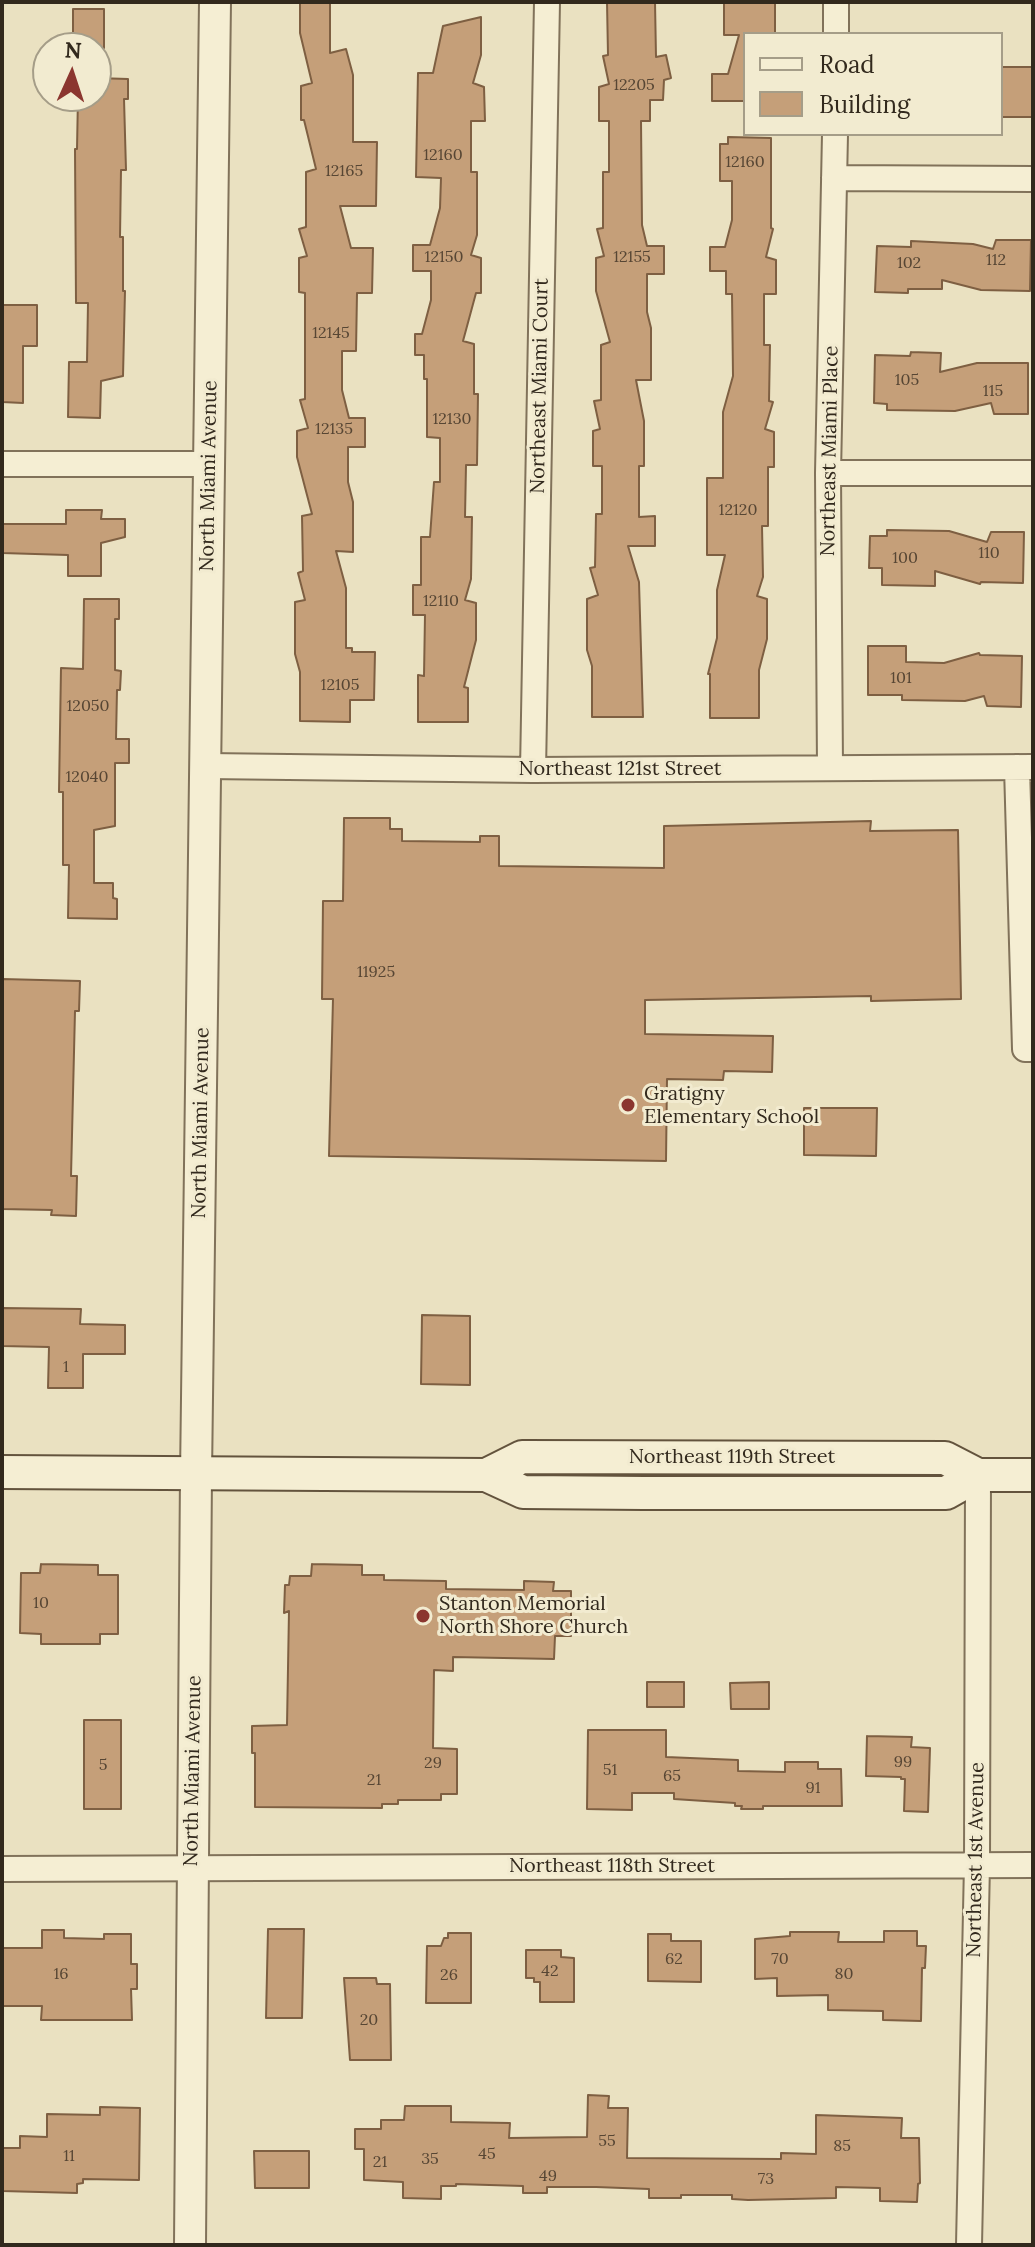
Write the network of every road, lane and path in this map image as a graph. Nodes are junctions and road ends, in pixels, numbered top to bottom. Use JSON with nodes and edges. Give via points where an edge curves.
{"nodes":[{"id":1,"x":215,"y":2,"type":"edge"},
{"id":2,"x":547,"y":2,"type":"edge"},
{"id":3,"x":836,"y":2,"type":"edge"},
{"id":4,"x":836,"y":32,"type":"edge"},
{"id":5,"x":835,"y":136,"type":"edge"},
{"id":6,"x":834,"y":178,"type":"junction"},
{"id":7,"x":1033,"y":179,"type":"edge"},
{"id":8,"x":2,"y":464,"type":"edge"},
{"id":9,"x":209,"y":464,"type":"junction"},
{"id":10,"x":828,"y":473,"type":"junction"},
{"id":11,"x":1033,"y":473,"type":"edge"},
{"id":12,"x":207,"y":766,"type":"junction"},
{"id":13,"x":1025,"y":767,"type":"edge"},
{"id":14,"x":830,"y":768,"type":"junction"},
{"id":15,"x":533,"y":770,"type":"junction"},
{"id":16,"x":1029,"y":1049,"type":"edge"},
{"id":17,"x":2,"y":1472,"type":"edge"},
{"id":18,"x":196,"y":1474,"type":"junction"},
{"id":19,"x":978,"y":1475,"type":"junction"},
{"id":20,"x":1033,"y":1475,"type":"edge"},
{"id":21,"x":977,"y":1864,"type":"junction"},
{"id":22,"x":1033,"y":1865,"type":"edge"},
{"id":23,"x":2,"y":1869,"type":"edge"},
{"id":24,"x":192,"y":1869,"type":"junction"},
{"id":25,"x":190,"y":2245,"type":"edge"},
{"id":26,"x":969,"y":2245,"type":"edge"}],
"edges":[{"from":1,"to":9,"type":"street","name":"North Miami Avenue"},
{"from":2,"to":15,"type":"street","name":"Northeast Miami Court"},
{"from":3,"to":4,"type":"street"},
{"from":5,"to":6,"type":"street","name":"Northeast Miami Place"},
{"from":6,"to":7,"type":"street"},
{"from":6,"to":10,"type":"street","name":"Northeast Miami Place"},
{"from":8,"to":9,"type":"street"},
{"from":9,"to":12,"type":"street","name":"North Miami Avenue"},
{"from":10,"to":11,"type":"street"},
{"from":10,"to":14,"type":"street","name":"Northeast Miami Place"},
{"from":12,"to":15,"type":"street","name":"Northeast 121st Street"},
{"from":12,"to":18,"type":"street","name":"North Miami Avenue"},
{"from":13,"to":14,"type":"street","name":"Northeast 121st Street"},
{"from":13,"to":16,"type":"street"},
{"from":14,"to":15,"type":"street","name":"Northeast 121st Street"},
{"from":17,"to":18,"type":"main road","name":"Northeast 119th Street"},
{"from":18,"to":19,"type":"main road","name":"Northeast 119th Street","via":[[486,1475],[522,1457],[945,1458]]},
{"from":18,"to":24,"type":"street","name":"North Miami Avenue"},
{"from":19,"to":20,"type":"main road","name":"Northeast 119th Street"},
{"from":19,"to":21,"type":"street","name":"Northeast 1st Avenue"},
{"from":21,"to":22,"type":"street","name":"Northeast 118th Street"},
{"from":21,"to":24,"type":"street","name":"Northeast 118th Street"},
{"from":21,"to":26,"type":"street","name":"Northeast 1st Avenue"},
{"from":23,"to":24,"type":"street","name":"Northeast 118th Street"},
{"from":24,"to":25,"type":"street","name":"North Miami Avenue"}]}
